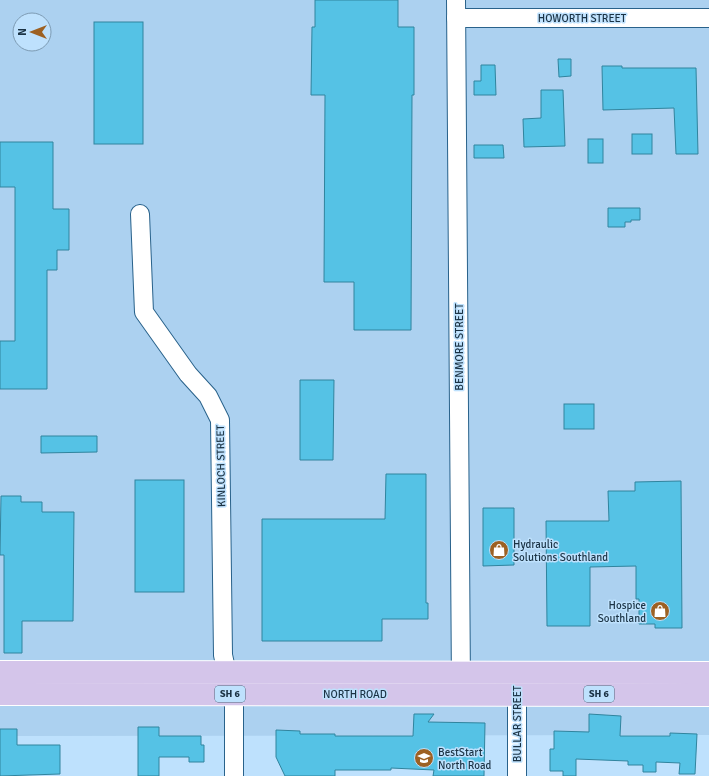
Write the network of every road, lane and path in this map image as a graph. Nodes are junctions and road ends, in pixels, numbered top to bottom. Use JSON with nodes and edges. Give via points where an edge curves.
{"nodes":[{"id":1,"x":456,"y":9,"type":"edge"},
{"id":2,"x":709,"y":18,"type":"edge"},
{"id":3,"x":140,"y":214,"type":"dead end"},
{"id":4,"x":0,"y":672,"type":"edge"},
{"id":5,"x":227,"y":672,"type":"junction"},
{"id":6,"x":460,"y":672,"type":"junction"},
{"id":7,"x":517,"y":673,"type":"junction"},
{"id":8,"x":709,"y":673,"type":"edge"},
{"id":9,"x":0,"y":694,"type":"edge"},
{"id":10,"x":231,"y":694,"type":"junction"},
{"id":11,"x":461,"y":694,"type":"junction"},
{"id":12,"x":517,"y":694,"type":"junction"},
{"id":13,"x":709,"y":695,"type":"edge"},
{"id":14,"x":234,"y":776,"type":"edge"},
{"id":15,"x":517,"y":776,"type":"edge"}],
"edges":[{"from":1,"to":2,"type":"street","name":"HOWORTH STREET"},
{"from":1,"to":6,"type":"street","name":"BENMORE STREET"},
{"from":3,"to":5,"type":"street","name":"KINLOCH STREET","via":[[144,312],[188,374],[208,396],[220,420],[223,655]]},
{"from":4,"to":5,"type":"main road","name":"NORTH ROAD","number":"SH 6"},
{"from":5,"to":6,"type":"main road","name":"NORTH ROAD","number":"SH 6"},
{"from":5,"to":10,"type":"street","name":"KINLOCH STREET"},
{"from":6,"to":7,"type":"main road","name":"NORTH ROAD","number":"SH 6"},
{"from":6,"to":11,"type":"street","name":"BENMORE STREET"},
{"from":7,"to":8,"type":"main road","name":"NORTH ROAD","number":"SH 6"},
{"from":7,"to":12,"type":"street","name":"BULLAR STREET"},
{"from":9,"to":10,"type":"main road","name":"NORTH ROAD","number":"SH 6"},
{"from":10,"to":11,"type":"main road","name":"NORTH ROAD","number":"SH 6"},
{"from":10,"to":14,"type":"street","name":"KINLOCH STREET","via":[[234,711]]},
{"from":11,"to":12,"type":"main road","name":"NORTH ROAD","number":"SH 6"},
{"from":12,"to":13,"type":"main road","name":"NORTH ROAD","number":"SH 6"},
{"from":12,"to":15,"type":"street","name":"BULLAR STREET"}]}
